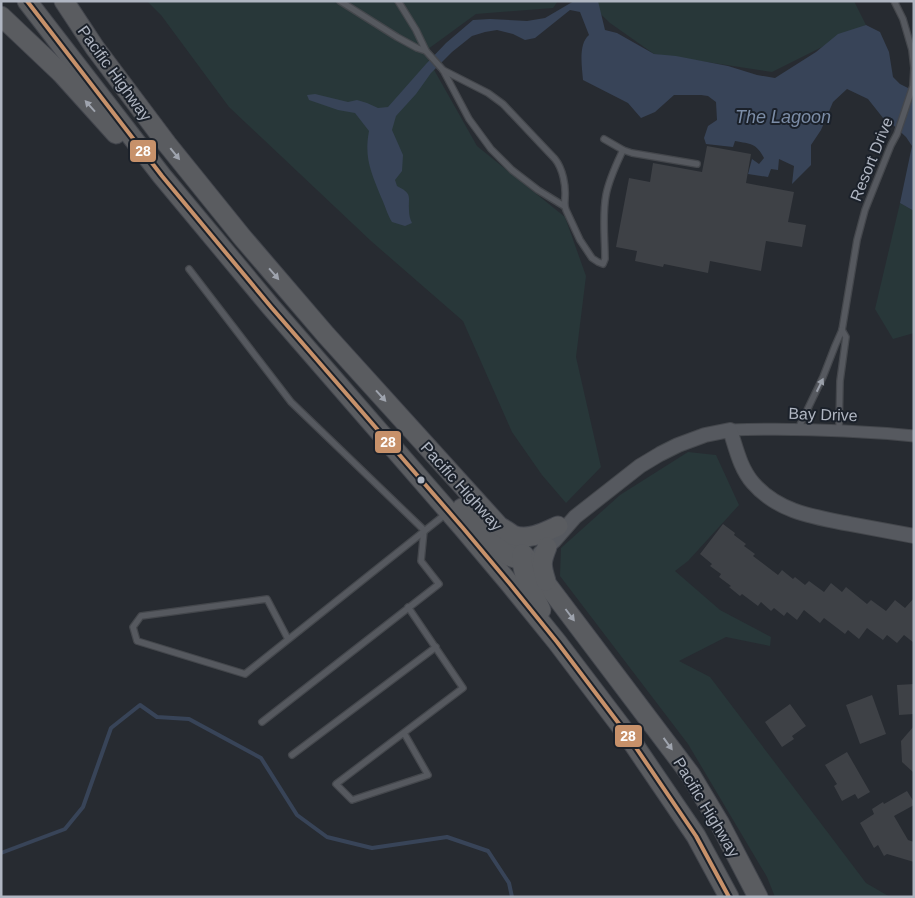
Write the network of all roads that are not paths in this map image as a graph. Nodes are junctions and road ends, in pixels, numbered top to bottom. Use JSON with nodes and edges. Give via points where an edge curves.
{"nodes":[{"id":1,"x":27,"y":1,"type":"edge"},
{"id":2,"x":64,"y":1,"type":"edge"},
{"id":3,"x":340,"y":1,"type":"edge"},
{"id":4,"x":398,"y":1,"type":"edge"},
{"id":5,"x":894,"y":1,"type":"edge"},
{"id":6,"x":1,"y":16,"type":"edge"},
{"id":7,"x":428,"y":53,"type":"junction"},
{"id":8,"x":442,"y":69,"type":"junction"},
{"id":9,"x":913,"y":86,"type":"edge"},
{"id":10,"x":604,"y":139,"type":"dead end"},
{"id":11,"x":623,"y":150,"type":"junction"},
{"id":12,"x":697,"y":164,"type":"dead end"},
{"id":13,"x":162,"y":176,"type":"junction"},
{"id":14,"x":564,"y":206,"type":"junction"},
{"id":15,"x":189,"y":269,"type":"dead end"},
{"id":16,"x":842,"y":330,"type":"junction"},
{"id":17,"x":798,"y":429,"type":"junction"},
{"id":18,"x":730,"y":430,"type":"junction"},
{"id":19,"x":839,"y":430,"type":"junction"},
{"id":20,"x":914,"y":436,"type":"edge"},
{"id":21,"x":402,"y":458,"type":"junction"},
{"id":22,"x":448,"y":512,"type":"junction"},
{"id":23,"x":575,"y":517,"type":"junction"},
{"id":24,"x":499,"y":526,"type":"junction"},
{"id":25,"x":558,"y":526,"type":"junction"},
{"id":26,"x":424,"y":530,"type":"junction"},
{"id":27,"x":914,"y":536,"type":"edge"},
{"id":28,"x":547,"y":546,"type":"junction"},
{"id":29,"x":524,"y":558,"type":"junction"},
{"id":30,"x":547,"y":585,"type":"junction"},
{"id":31,"x":408,"y":607,"type":"junction"},
{"id":32,"x":288,"y":640,"type":"junction"},
{"id":33,"x":556,"y":642,"type":"junction"},
{"id":34,"x":436,"y":647,"type":"junction"},
{"id":35,"x":262,"y":722,"type":"dead end"},
{"id":36,"x":404,"y":733,"type":"junction"},
{"id":37,"x":292,"y":755,"type":"dead end"},
{"id":38,"x":729,"y":897,"type":"edge"},
{"id":39,"x":758,"y":897,"type":"edge"}],
"edges":[{"from":1,"to":13,"type":"highway","name":"Pacific Highway"},
{"from":2,"to":24,"type":"highway","name":"Pacific Highway","one_way":true,"via":[[166,144],[242,237]]},
{"from":3,"to":7,"type":"lane"},
{"from":4,"to":7,"type":"lane"},
{"from":5,"to":9,"type":"lane","name":"Resort Drive","via":[[912,50]]},
{"from":13,"to":6,"type":"highway","one_way":true,"via":[[146,168],[60,72]]},
{"from":7,"to":8,"type":"lane"},
{"from":8,"to":14,"type":"lane","via":[[469,119],[491,149],[512,170]]},
{"from":8,"to":14,"type":"lane","via":[[503,104],[559,163],[564,179]]},
{"from":9,"to":16,"type":"lane","name":"Resort Drive","via":[[865,210]]},
{"from":10,"to":11,"type":"lane"},
{"from":11,"to":12,"type":"lane"},
{"from":11,"to":14,"type":"lane","via":[[606,196],[603,264],[592,258]]},
{"from":13,"to":21,"type":"highway","name":"Pacific Highway"},
{"from":15,"to":26,"type":"lane","via":[[291,402]]},
{"from":17,"to":16,"type":"lane","name":"Resort Drive","one_way":true},
{"from":16,"to":19,"type":"lane","name":"Resort Drive","via":[[846,337],[840,381]]},
{"from":17,"to":18,"type":"street","name":"Bay Drive"},
{"from":17,"to":19,"type":"street","name":"Bay Drive"},
{"from":18,"to":23,"type":"street","via":[[699,437],[660,454],[634,470]]},
{"from":18,"to":27,"type":"street","via":[[746,473],[772,500],[811,516]]},
{"from":19,"to":20,"type":"street","name":"Bay Drive"},
{"from":21,"to":22,"type":"highway","name":"Pacific Highway"},
{"from":21,"to":29,"type":"highway","via":[[442,486],[502,552]]},
{"from":22,"to":26,"type":"lane"},
{"from":22,"to":33,"type":"highway","name":"Pacific Highway"},
{"from":23,"to":25,"type":"street"},
{"from":23,"to":28,"type":"street"},
{"from":24,"to":25,"type":"highway","via":[[525,537]]},
{"from":24,"to":29,"type":"highway","name":"Pacific Highway"},
{"from":25,"to":29,"type":"street","via":[[543,536]]},
{"from":26,"to":31,"type":"lane","via":[[421,561],[439,584]]},
{"from":26,"to":32,"type":"lane"},
{"from":28,"to":29,"type":"street"},
{"from":28,"to":30,"type":"highway","via":[[542,570]]},
{"from":29,"to":30,"type":"highway","name":"Pacific Highway"},
{"from":29,"to":33,"type":"highway","via":[[526,581]]},
{"from":30,"to":39,"type":"highway","name":"Pacific Highway","one_way":true,"via":[[690,774]]},
{"from":31,"to":34,"type":"lane"},
{"from":31,"to":35,"type":"lane"},
{"from":32,"to":32,"type":"lane","via":[[245,674],[137,641],[132,627],[141,616],[267,599]]},
{"from":33,"to":38,"type":"highway","name":"Pacific Highway","via":[[626,733],[696,836]]},
{"from":34,"to":36,"type":"lane","via":[[463,688]]},
{"from":34,"to":37,"type":"lane"},
{"from":36,"to":36,"type":"lane","via":[[366,761],[336,784],[352,800],[428,775]]}]}
